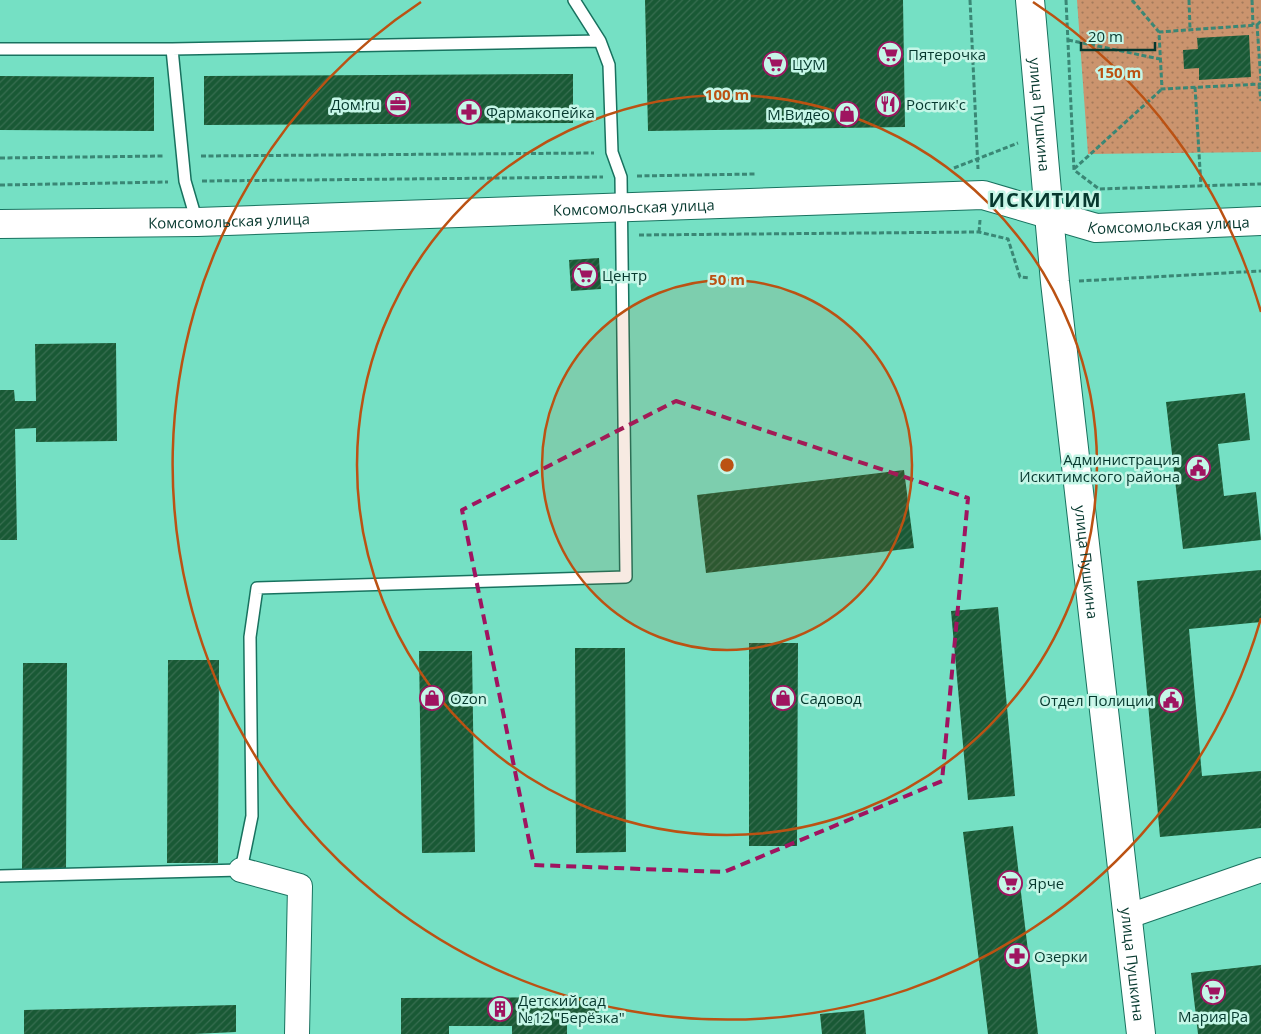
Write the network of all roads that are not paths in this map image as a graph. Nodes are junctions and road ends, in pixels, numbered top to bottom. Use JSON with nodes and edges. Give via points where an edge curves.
{"nodes":[{"id":1,"x":574,"y":0,"type":"edge"},
{"id":2,"x":1030,"y":0,"type":"edge"},
{"id":3,"x":600,"y":41,"type":"junction"},
{"id":4,"x":0,"y":49,"type":"edge"},
{"id":5,"x":172,"y":50,"type":"junction"},
{"id":6,"x":620,"y":206,"type":"junction"},
{"id":7,"x":1048,"y":215,"type":"junction"},
{"id":8,"x":1261,"y":221,"type":"edge"},
{"id":9,"x":197,"y":222,"type":"junction"},
{"id":10,"x":0,"y":224,"type":"edge"},
{"id":11,"x":241,"y":870,"type":"junction"},
{"id":12,"x":1261,"y":870,"type":"edge"},
{"id":13,"x":0,"y":876,"type":"edge"},
{"id":14,"x":1126,"y":917,"type":"junction"},
{"id":15,"x":297,"y":1034,"type":"edge"},
{"id":16,"x":1141,"y":1034,"type":"edge"}],
"edges":[{"from":1,"to":3,"type":"lane"},
{"from":2,"to":7,"type":"main road","name":"улица Пушкина"},
{"from":3,"to":5,"type":"lane"},
{"from":3,"to":6,"type":"lane","via":[[609,65],[612,152],[621,177]]},
{"from":4,"to":5,"type":"lane"},
{"from":5,"to":9,"type":"lane","via":[[181,156]]},
{"from":6,"to":7,"type":"main road","name":"Комсомольская улица","via":[[982,195]]},
{"from":6,"to":9,"type":"main road","name":"Комсомольская улица"},
{"from":6,"to":11,"type":"lane","via":[[626,577],[257,588],[250,637],[252,816]]},
{"from":7,"to":8,"type":"main road","name":"Комсомольская улица","via":[[1096,228]]},
{"from":7,"to":14,"type":"main road","name":"улица Пушкина"},
{"from":9,"to":10,"type":"main road","name":"Комсомольская улица"},
{"from":11,"to":13,"type":"lane"},
{"from":11,"to":15,"type":"street","via":[[300,886]]},
{"from":12,"to":14,"type":"street"},
{"from":14,"to":16,"type":"main road","name":"улица Пушкина"}]}
